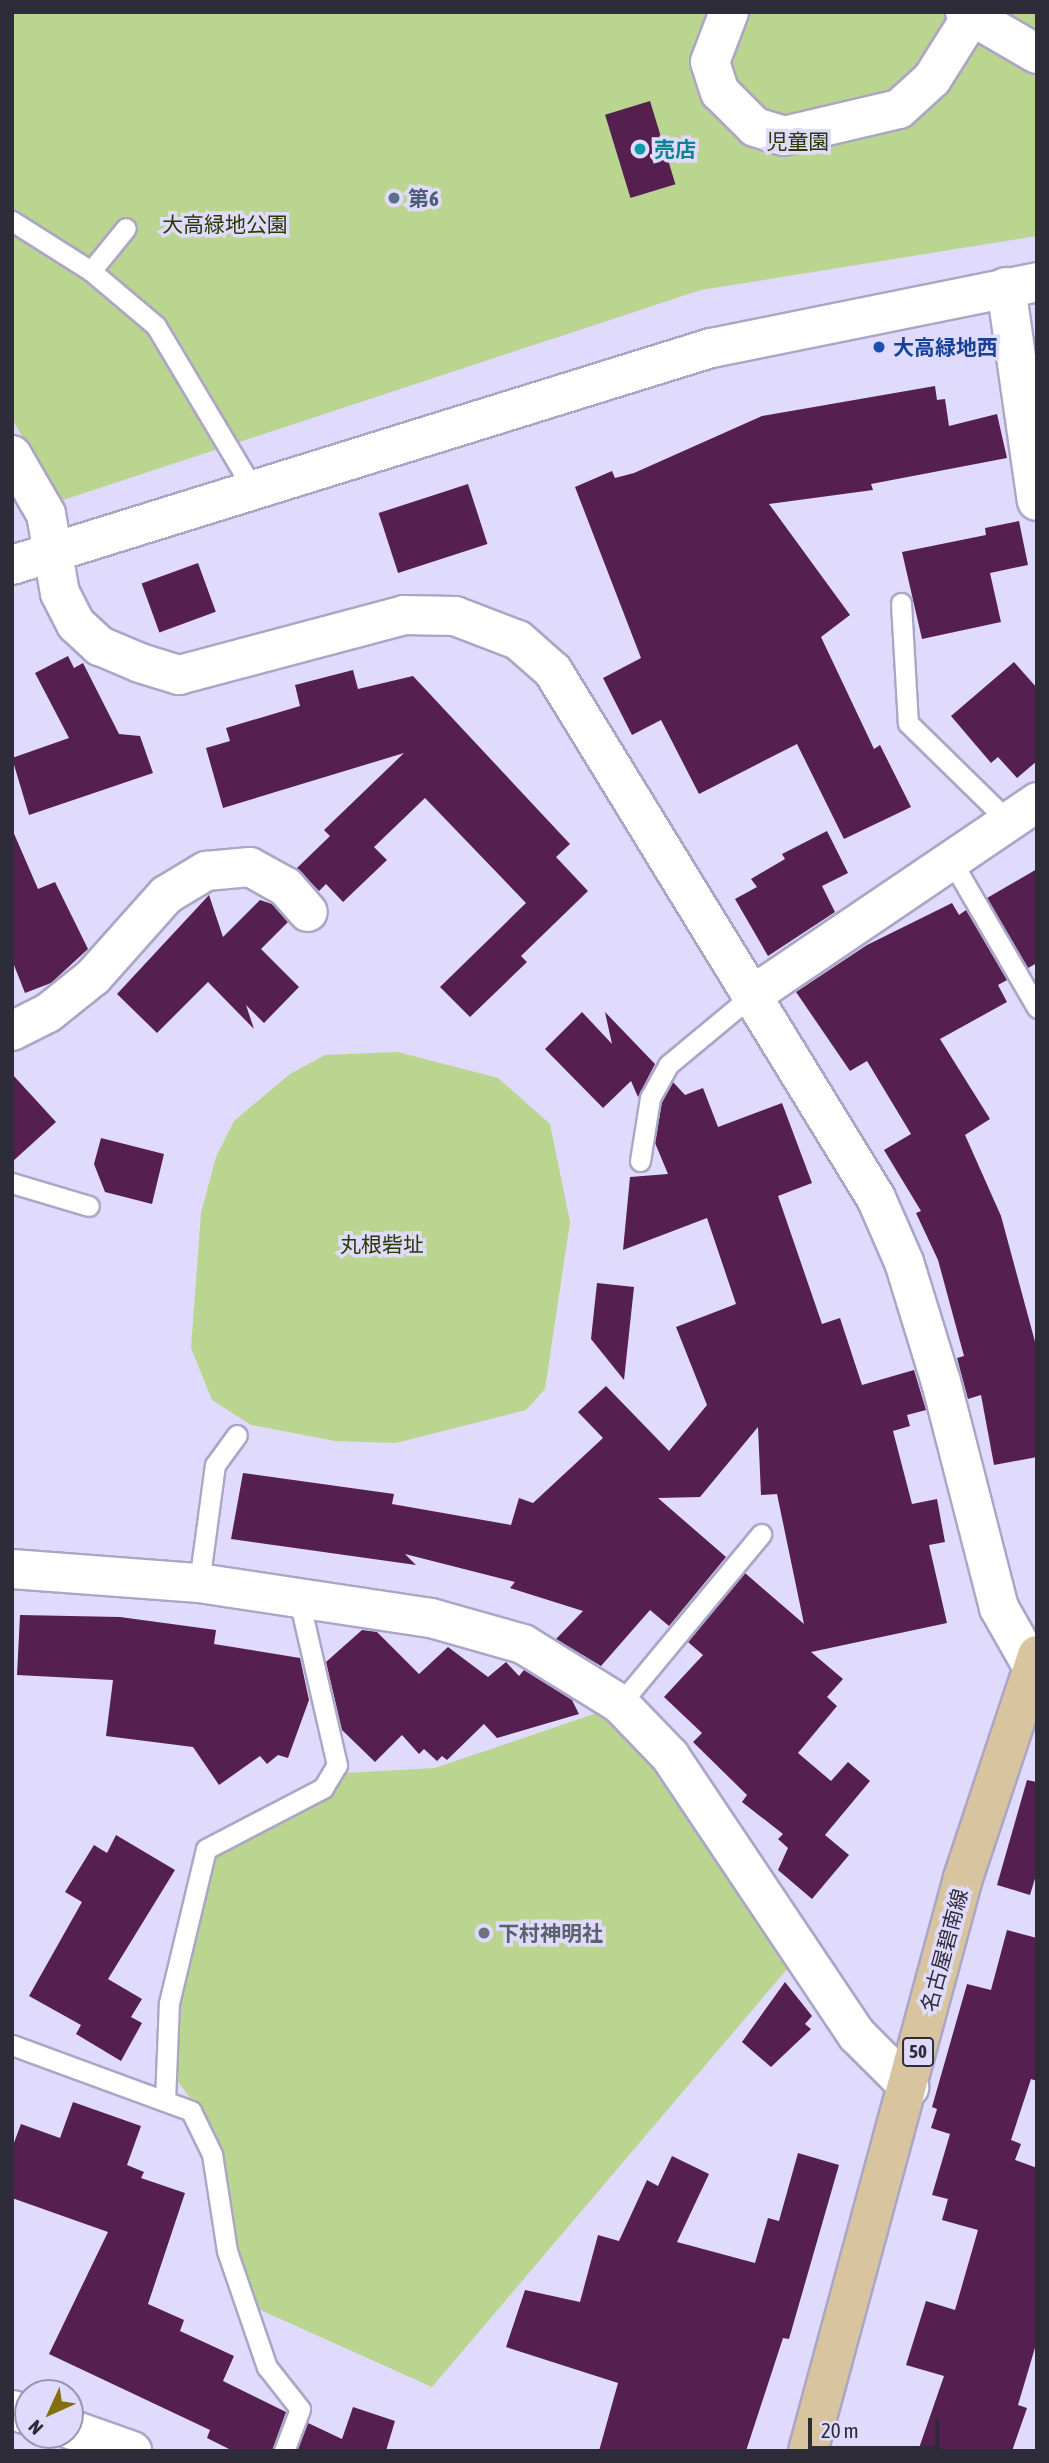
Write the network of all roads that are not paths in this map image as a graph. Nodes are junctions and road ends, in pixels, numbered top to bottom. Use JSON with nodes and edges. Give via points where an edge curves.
{"nodes":[{"id":1,"x":729,"y":12,"type":"edge"},
{"id":2,"x":971,"y":14,"type":"edge"},
{"id":3,"x":1037,"y":54,"type":"edge"},
{"id":4,"x":12,"y":221,"type":"edge"},
{"id":5,"x":126,"y":228,"type":"dead end"},
{"id":6,"x":91,"y":271,"type":"junction"},
{"id":7,"x":1021,"y":284,"type":"edge"},
{"id":8,"x":12,"y":455,"type":"edge"},
{"id":9,"x":252,"y":487,"type":"junction"},
{"id":10,"x":1037,"y":501,"type":"edge"},
{"id":11,"x":53,"y":551,"type":"junction"},
{"id":12,"x":12,"y":565,"type":"edge"},
{"id":13,"x":901,"y":603,"type":"dead end"},
{"id":14,"x":1022,"y":812,"type":"edge"},
{"id":15,"x":951,"y":860,"type":"junction"},
{"id":16,"x":309,"y":912,"type":"dead end"},
{"id":17,"x":751,"y":996,"type":"junction"},
{"id":18,"x":1037,"y":1008,"type":"edge"},
{"id":19,"x":12,"y":1031,"type":"edge"},
{"id":20,"x":640,"y":1161,"type":"dead end"},
{"id":21,"x":12,"y":1183,"type":"edge"},
{"id":22,"x":89,"y":1206,"type":"dead end"},
{"id":23,"x":237,"y":1435,"type":"dead end"},
{"id":24,"x":761,"y":1534,"type":"dead end"},
{"id":25,"x":12,"y":1569,"type":"edge"},
{"id":26,"x":199,"y":1583,"type":"junction"},
{"id":27,"x":299,"y":1599,"type":"junction"},
{"id":28,"x":1035,"y":1665,"type":"edge"},
{"id":29,"x":620,"y":1704,"type":"junction"},
{"id":30,"x":12,"y":2045,"type":"edge"},
{"id":31,"x":909,"y":2087,"type":"junction"},
{"id":32,"x":165,"y":2101,"type":"junction"},
{"id":33,"x":84,"y":2434,"type":"edge"},
{"id":34,"x":124,"y":2449,"type":"edge"},
{"id":35,"x":284,"y":2451,"type":"edge"},
{"id":36,"x":808,"y":2451,"type":"edge"}],
"edges":[{"from":1,"to":2,"type":"street","via":[[712,48],[716,84],[743,118],[784,136],[899,109],[932,79]]},
{"from":2,"to":3,"type":"street"},
{"from":4,"to":6,"type":"lane"},
{"from":5,"to":6,"type":"lane"},
{"from":6,"to":9,"type":"lane","via":[[156,326]]},
{"from":7,"to":9,"type":"street","via":[[711,348]]},
{"from":7,"to":10,"type":"street"},
{"from":8,"to":11,"type":"street","via":[[46,514]]},
{"from":9,"to":11,"type":"street"},
{"from":11,"to":12,"type":"street"},
{"from":11,"to":17,"type":"street","via":[[60,593],[76,624],[100,646],[179,675],[404,615],[455,616],[518,640],[553,671]]},
{"from":13,"to":14,"type":"lane","via":[[908,723]]},
{"from":14,"to":15,"type":"street"},
{"from":15,"to":17,"type":"street"},
{"from":15,"to":18,"type":"lane"},
{"from":16,"to":19,"type":"street","via":[[285,887],[250,867],[206,871],[166,895],[93,977],[48,1013]]},
{"from":17,"to":20,"type":"lane","via":[[668,1065],[650,1098]]},
{"from":17,"to":28,"type":"street","via":[[844,1138],[904,1262],[999,1608]]},
{"from":21,"to":22,"type":"lane"},
{"from":23,"to":26,"type":"lane","via":[[215,1465]]},
{"from":24,"to":29,"type":"lane"},
{"from":25,"to":26,"type":"street"},
{"from":26,"to":27,"type":"street"},
{"from":27,"to":29,"type":"street","via":[[431,1618],[523,1644]]},
{"from":27,"to":32,"type":"lane","via":[[337,1765],[323,1788],[206,1849],[169,2003]]},
{"from":28,"to":31,"type":"main road","name":"名古屋碧南線","number":"50","via":[[963,1878]]},
{"from":29,"to":31,"type":"street","via":[[670,1756],[857,2035]]},
{"from":30,"to":32,"type":"lane"},
{"from":31,"to":36,"type":"main road","name":"名古屋碧南線","number":"50"},
{"from":32,"to":35,"type":"lane","via":[[191,2110],[212,2154],[227,2251],[267,2367],[300,2409]]},
{"from":33,"to":34,"type":"street"}]}
